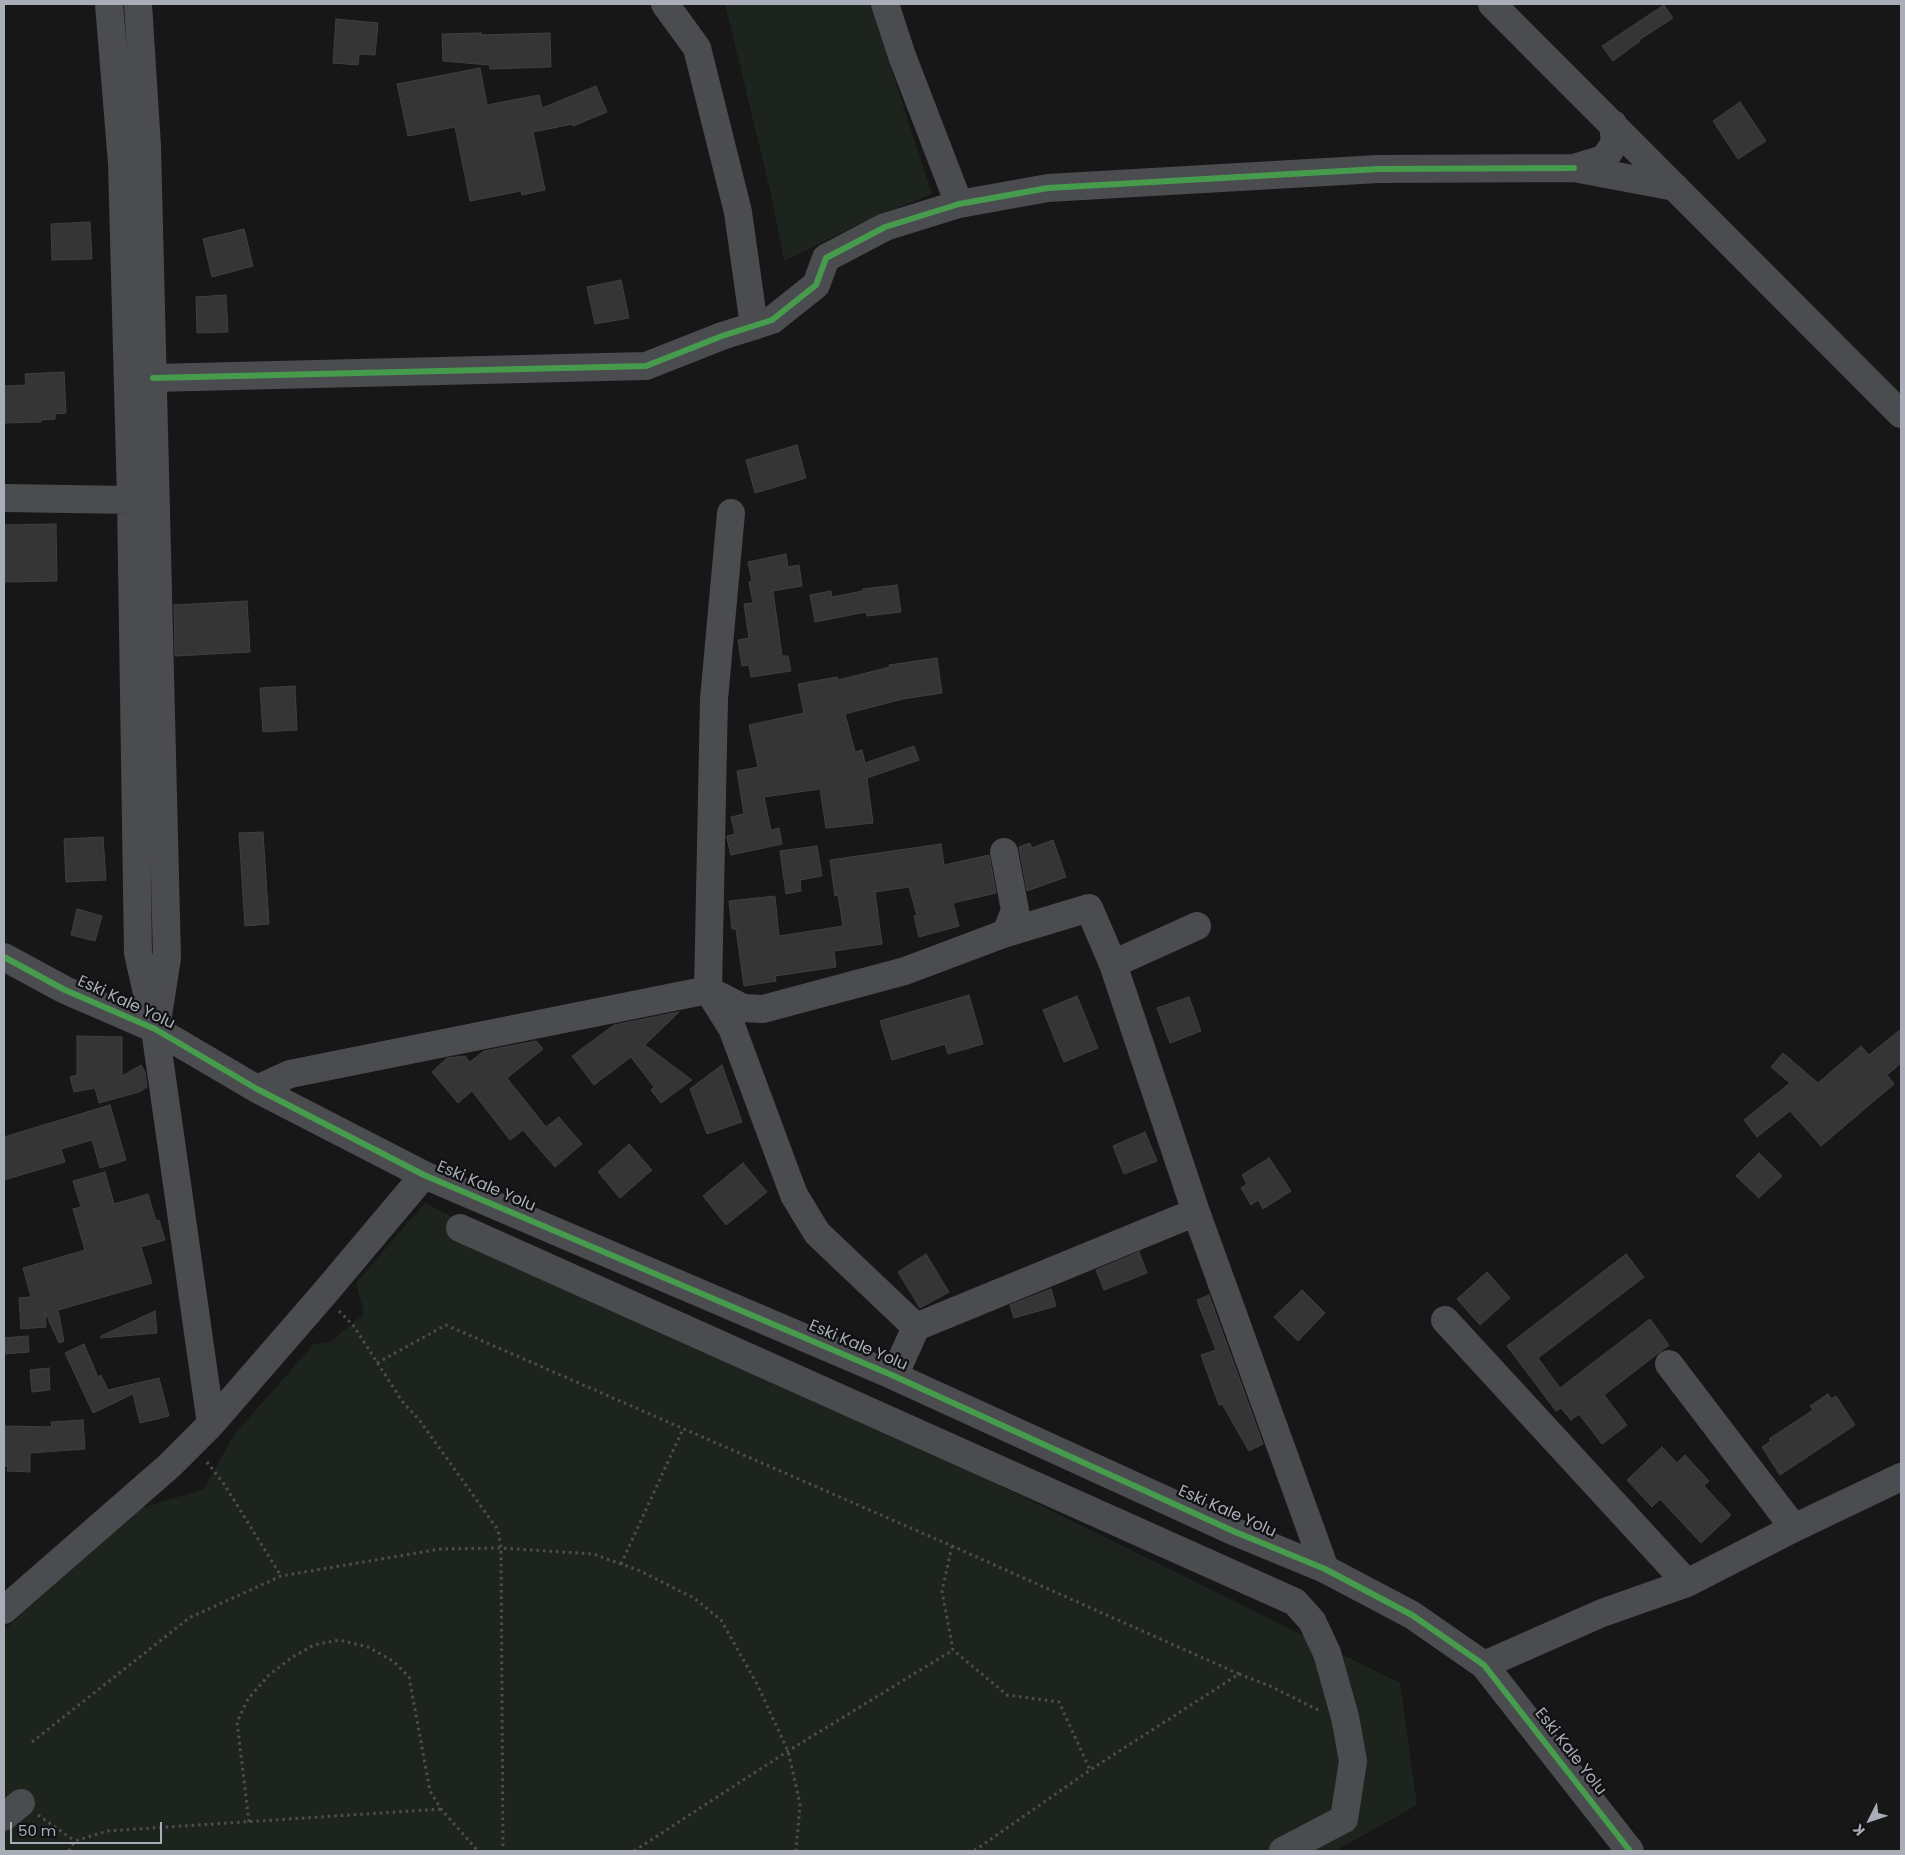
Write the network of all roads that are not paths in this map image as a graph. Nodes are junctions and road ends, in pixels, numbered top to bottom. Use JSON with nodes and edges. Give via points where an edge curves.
{"nodes":[{"id":1,"x":109,"y":4,"type":"edge"},
{"id":2,"x":138,"y":4,"type":"edge"},
{"id":3,"x":665,"y":4,"type":"edge"},
{"id":4,"x":884,"y":4,"type":"edge"},
{"id":5,"x":1492,"y":4,"type":"edge"},
{"id":6,"x":1613,"y":124,"type":"junction"},
{"id":7,"x":1574,"y":168,"type":"junction"},
{"id":8,"x":1675,"y":187,"type":"junction"},
{"id":9,"x":959,"y":204,"type":"junction"},
{"id":10,"x":754,"y":326,"type":"junction"},
{"id":11,"x":153,"y":378,"type":"junction"},
{"id":12,"x":1901,"y":414,"type":"edge"},
{"id":13,"x":4,"y":498,"type":"edge"},
{"id":14,"x":131,"y":500,"type":"junction"},
{"id":15,"x":731,"y":513,"type":"dead end"},
{"id":16,"x":1004,"y":852,"type":"dead end"},
{"id":17,"x":1197,"y":926,"type":"dead end"},
{"id":18,"x":1006,"y":933,"type":"junction"},
{"id":19,"x":4,"y":957,"type":"edge"},
{"id":20,"x":1113,"y":964,"type":"junction"},
{"id":21,"x":708,"y":990,"type":"junction"},
{"id":22,"x":155,"y":1029,"type":"junction"},
{"id":23,"x":257,"y":1088,"type":"junction"},
{"id":24,"x":424,"y":1175,"type":"junction"},
{"id":25,"x":1196,"y":1212,"type":"junction"},
{"id":26,"x":460,"y":1228,"type":"dead end"},
{"id":27,"x":1445,"y":1320,"type":"dead end"},
{"id":28,"x":916,"y":1327,"type":"junction"},
{"id":29,"x":1669,"y":1364,"type":"dead end"},
{"id":30,"x":894,"y":1376,"type":"junction"},
{"id":31,"x":211,"y":1424,"type":"junction"},
{"id":32,"x":1901,"y":1477,"type":"edge"},
{"id":33,"x":1794,"y":1528,"type":"junction"},
{"id":34,"x":1325,"y":1569,"type":"junction"},
{"id":35,"x":1687,"y":1583,"type":"junction"},
{"id":36,"x":4,"y":1610,"type":"edge"},
{"id":37,"x":1484,"y":1665,"type":"junction"},
{"id":38,"x":1282,"y":1851,"type":"edge"},
{"id":39,"x":1630,"y":1851,"type":"edge"}],
"edges":[{"from":1,"to":14,"type":"street","via":[[122,163]]},
{"from":2,"to":11,"type":"street","via":[[148,146]]},
{"from":3,"to":10,"type":"street","via":[[697,48],[738,212]]},
{"from":4,"to":9,"type":"street"},
{"from":5,"to":6,"type":"street"},
{"from":6,"to":7,"type":"street","via":[[1615,143],[1604,159]]},
{"from":6,"to":8,"type":"street"},
{"from":7,"to":8,"type":"street"},
{"from":7,"to":9,"type":"street","via":[[1358,170],[1048,188]]},
{"from":8,"to":12,"type":"street"},
{"from":9,"to":10,"type":"street","via":[[885,227],[826,258],[816,285],[772,320]]},
{"from":10,"to":11,"type":"street","via":[[646,366]]},
{"from":11,"to":22,"type":"street","via":[[167,958]]},
{"from":13,"to":14,"type":"street"},
{"from":14,"to":22,"type":"street","via":[[138,954]]},
{"from":15,"to":21,"type":"street","via":[[714,699]]},
{"from":16,"to":18,"type":"street","via":[[1015,910]]},
{"from":17,"to":20,"type":"street"},
{"from":18,"to":20,"type":"street","via":[[1089,908]]},
{"from":18,"to":21,"type":"street","via":[[905,971],[763,1009],[743,1008]]},
{"from":19,"to":22,"type":"street","name":"Eski Kale Yolu","via":[[65,990]]},
{"from":20,"to":25,"type":"street"},
{"from":21,"to":23,"type":"street","via":[[290,1074]]},
{"from":21,"to":28,"type":"street","via":[[732,1028],[794,1195],[816,1232]]},
{"from":22,"to":23,"type":"street","name":"Eski Kale Yolu"},
{"from":22,"to":31,"type":"street"},
{"from":23,"to":24,"type":"street","name":"Eski Kale Yolu"},
{"from":24,"to":30,"type":"street","name":"Eski Kale Yolu"},
{"from":24,"to":31,"type":"street"},
{"from":25,"to":28,"type":"street"},
{"from":25,"to":34,"type":"street"},
{"from":26,"to":38,"type":"street","via":[[1296,1602],[1312,1621],[1327,1653],[1345,1717],[1353,1761],[1344,1819]]},
{"from":27,"to":35,"type":"street"},
{"from":28,"to":30,"type":"street"},
{"from":29,"to":33,"type":"street"},
{"from":30,"to":34,"type":"street","name":"Eski Kale Yolu","via":[[1224,1527]]},
{"from":31,"to":36,"type":"street","via":[[169,1466]]},
{"from":32,"to":33,"type":"street"},
{"from":33,"to":35,"type":"street"},
{"from":34,"to":37,"type":"street","name":"Eski Kale Yolu","via":[[1412,1614]]},
{"from":35,"to":37,"type":"street","via":[[1602,1613]]},
{"from":37,"to":39,"type":"street","name":"Eski Kale Yolu"}]}
